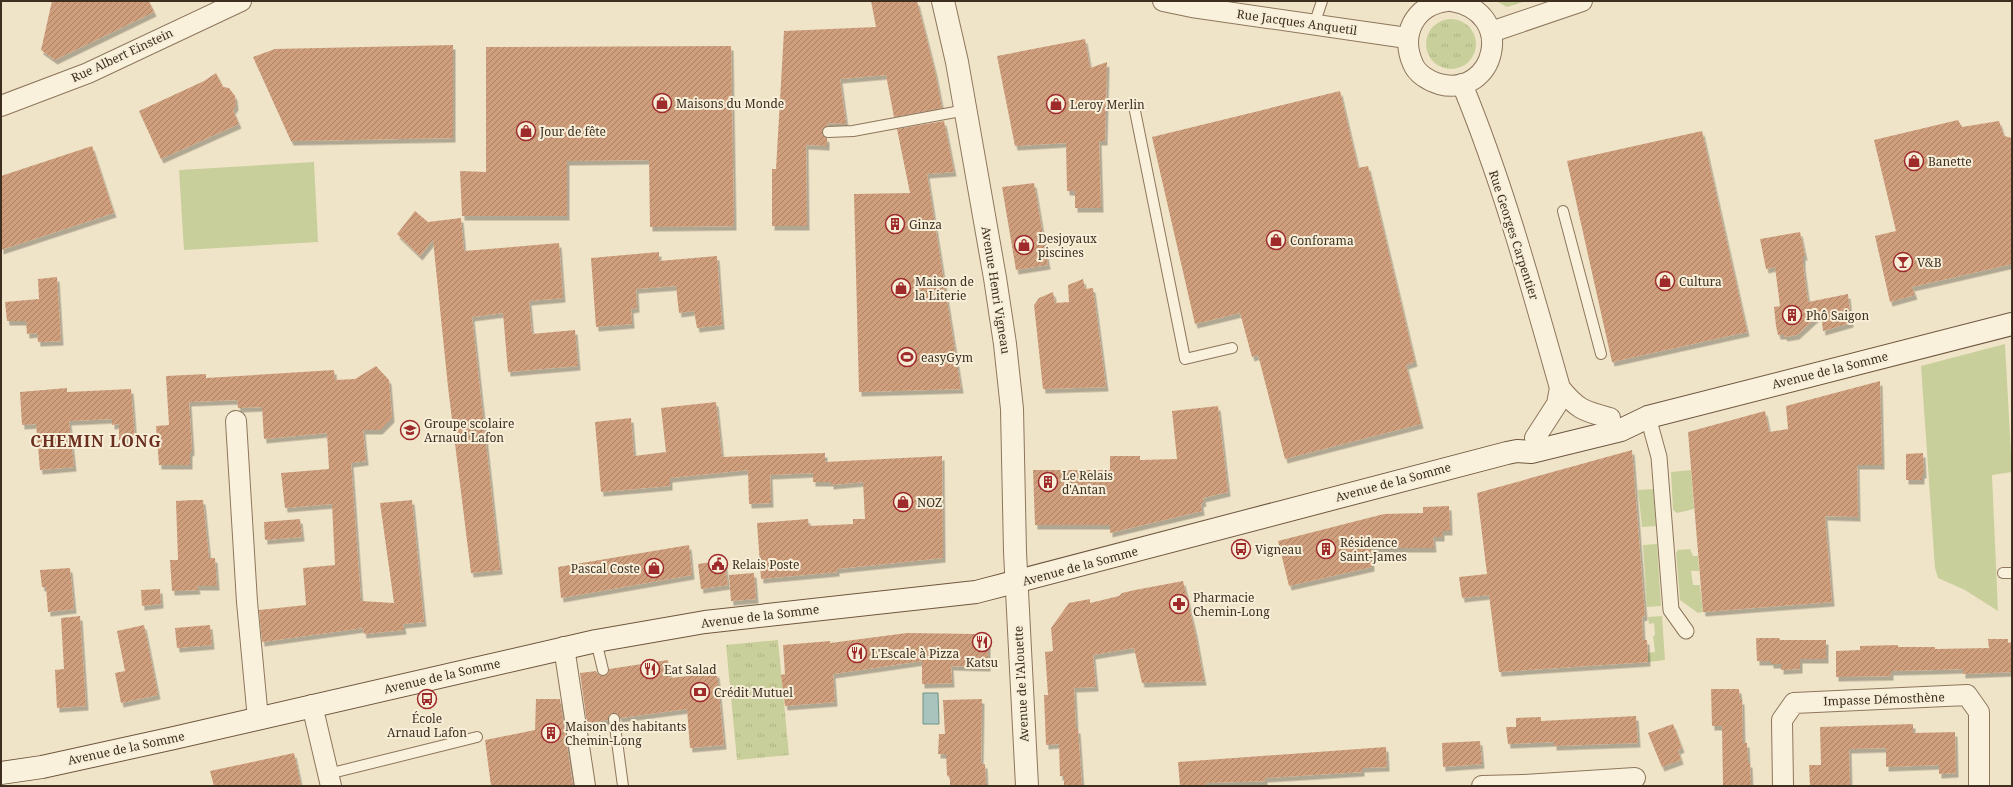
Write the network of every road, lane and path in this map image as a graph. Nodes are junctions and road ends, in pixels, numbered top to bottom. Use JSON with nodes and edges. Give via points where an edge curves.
{"nodes":[{"id":1,"x":240,"y":1,"type":"edge"},
{"id":2,"x":943,"y":1,"type":"edge"},
{"id":3,"x":1163,"y":1,"type":"edge"},
{"id":4,"x":1322,"y":1,"type":"edge"},
{"id":5,"x":1444,"y":1,"type":"edge"},
{"id":6,"x":1582,"y":1,"type":"edge"},
{"id":7,"x":1314,"y":25,"type":"junction"},
{"id":8,"x":1491,"y":32,"type":"junction"},
{"id":9,"x":1407,"y":38,"type":"junction"},
{"id":10,"x":1462,"y":84,"type":"junction"},
{"id":11,"x":1,"y":106,"type":"edge"},
{"id":12,"x":1134,"y":106,"type":"dead end"},
{"id":13,"x":966,"y":110,"type":"junction"},
{"id":14,"x":828,"y":132,"type":"dead end"},
{"id":15,"x":1563,"y":211,"type":"dead end"},
{"id":16,"x":2012,"y":324,"type":"edge"},
{"id":17,"x":1232,"y":348,"type":"dead end"},
{"id":18,"x":1601,"y":354,"type":"dead end"},
{"id":19,"x":1560,"y":388,"type":"junction"},
{"id":20,"x":1648,"y":417,"type":"junction"},
{"id":21,"x":1610,"y":418,"type":"junction"},
{"id":22,"x":236,"y":422,"type":"dead end"},
{"id":23,"x":1535,"y":438,"type":"junction"},
{"id":24,"x":1517,"y":450,"type":"junction"},
{"id":25,"x":1016,"y":582,"type":"junction"},
{"id":26,"x":1686,"y":631,"type":"dead end"},
{"id":27,"x":596,"y":641,"type":"junction"},
{"id":28,"x":564,"y":647,"type":"junction"},
{"id":29,"x":603,"y":670,"type":"dead end"},
{"id":30,"x":312,"y":705,"type":"junction"},
{"id":31,"x":258,"y":718,"type":"junction"},
{"id":32,"x":614,"y":720,"type":"dead end"},
{"id":33,"x":477,"y":738,"type":"dead end"},
{"id":34,"x":1,"y":773,"type":"edge"},
{"id":35,"x":1635,"y":778,"type":"dead end"},
{"id":36,"x":329,"y":780,"type":"edge"},
{"id":37,"x":1524,"y":785,"type":"edge"},
{"id":38,"x":585,"y":786,"type":"edge"},
{"id":39,"x":623,"y":786,"type":"edge"},
{"id":40,"x":1027,"y":786,"type":"edge"},
{"id":41,"x":1482,"y":786,"type":"edge"},
{"id":42,"x":1783,"y":786,"type":"edge"},
{"id":43,"x":1979,"y":786,"type":"edge"}],
"edges":[{"from":1,"to":11,"type":"street","name":"Rue Albert Einstein","via":[[88,73]]},
{"from":2,"to":13,"type":"main road","name":"Avenue Henri Vigneau"},
{"from":3,"to":7,"type":"street","name":"Rue Jacques Anquetil"},
{"from":4,"to":7,"type":"lane"},
{"from":5,"to":8,"type":"street","via":[[1465,3],[1478,11]]},
{"from":5,"to":9,"type":"street","via":[[1425,8],[1414,20]]},
{"from":6,"to":8,"type":"street"},
{"from":7,"to":9,"type":"street","name":"Rue Jacques Anquetil"},
{"from":8,"to":10,"type":"street","via":[[1493,47],[1489,60],[1478,75]]},
{"from":9,"to":10,"type":"street","via":[[1408,54],[1414,67],[1424,77],[1446,86]]},
{"from":10,"to":19,"type":"street","name":"Rue Georges Carpentier","via":[[1516,235]]},
{"from":12,"to":17,"type":"lane","via":[[1185,359]]},
{"from":13,"to":14,"type":"lane","via":[[853,131]]},
{"from":13,"to":25,"type":"main road","name":"Avenue Henri Vigneau","via":[[999,302],[1012,403]]},
{"from":15,"to":18,"type":"lane"},
{"from":16,"to":20,"type":"main road","name":"Avenue de la Somme"},
{"from":19,"to":21,"type":"street","via":[[1575,406],[1585,412]]},
{"from":19,"to":23,"type":"street","via":[[1557,404]]},
{"from":20,"to":21,"type":"main road","name":"Avenue de la Somme"},
{"from":20,"to":24,"type":"main road","name":"Avenue de la Somme","via":[[1621,430],[1531,452]]},
{"from":20,"to":26,"type":"street","via":[[1659,457],[1671,610]]},
{"from":21,"to":23,"type":"main road","name":"Avenue de la Somme"},
{"from":22,"to":31,"type":"street","via":[[247,602]]},
{"from":23,"to":24,"type":"main road","name":"Avenue de la Somme","via":[[1528,440]]},
{"from":24,"to":25,"type":"main road","name":"Avenue de la Somme"},
{"from":25,"to":27,"type":"main road","name":"Avenue de la Somme","via":[[976,592],[705,622]]},
{"from":25,"to":40,"type":"main road","name":"Avenue de l'Alouette"},
{"from":27,"to":28,"type":"main road","name":"Avenue de la Somme"},
{"from":27,"to":29,"type":"lane"},
{"from":28,"to":30,"type":"main road","name":"Avenue de la Somme","via":[[414,684]]},
{"from":28,"to":38,"type":"street"},
{"from":30,"to":31,"type":"main road","name":"Avenue de la Somme"},
{"from":30,"to":36,"type":"street"},
{"from":31,"to":34,"type":"main road","name":"Avenue de la Somme","via":[[42,767]]},
{"from":32,"to":39,"type":"lane"},
{"from":33,"to":36,"type":"lane"},
{"from":35,"to":37,"type":"street"},
{"from":37,"to":41,"type":"street"},
{"from":42,"to":43,"type":"street","name":"Impasse Démosthène","via":[[1782,720],[1794,702],[1967,695],[1979,712]]}]}
